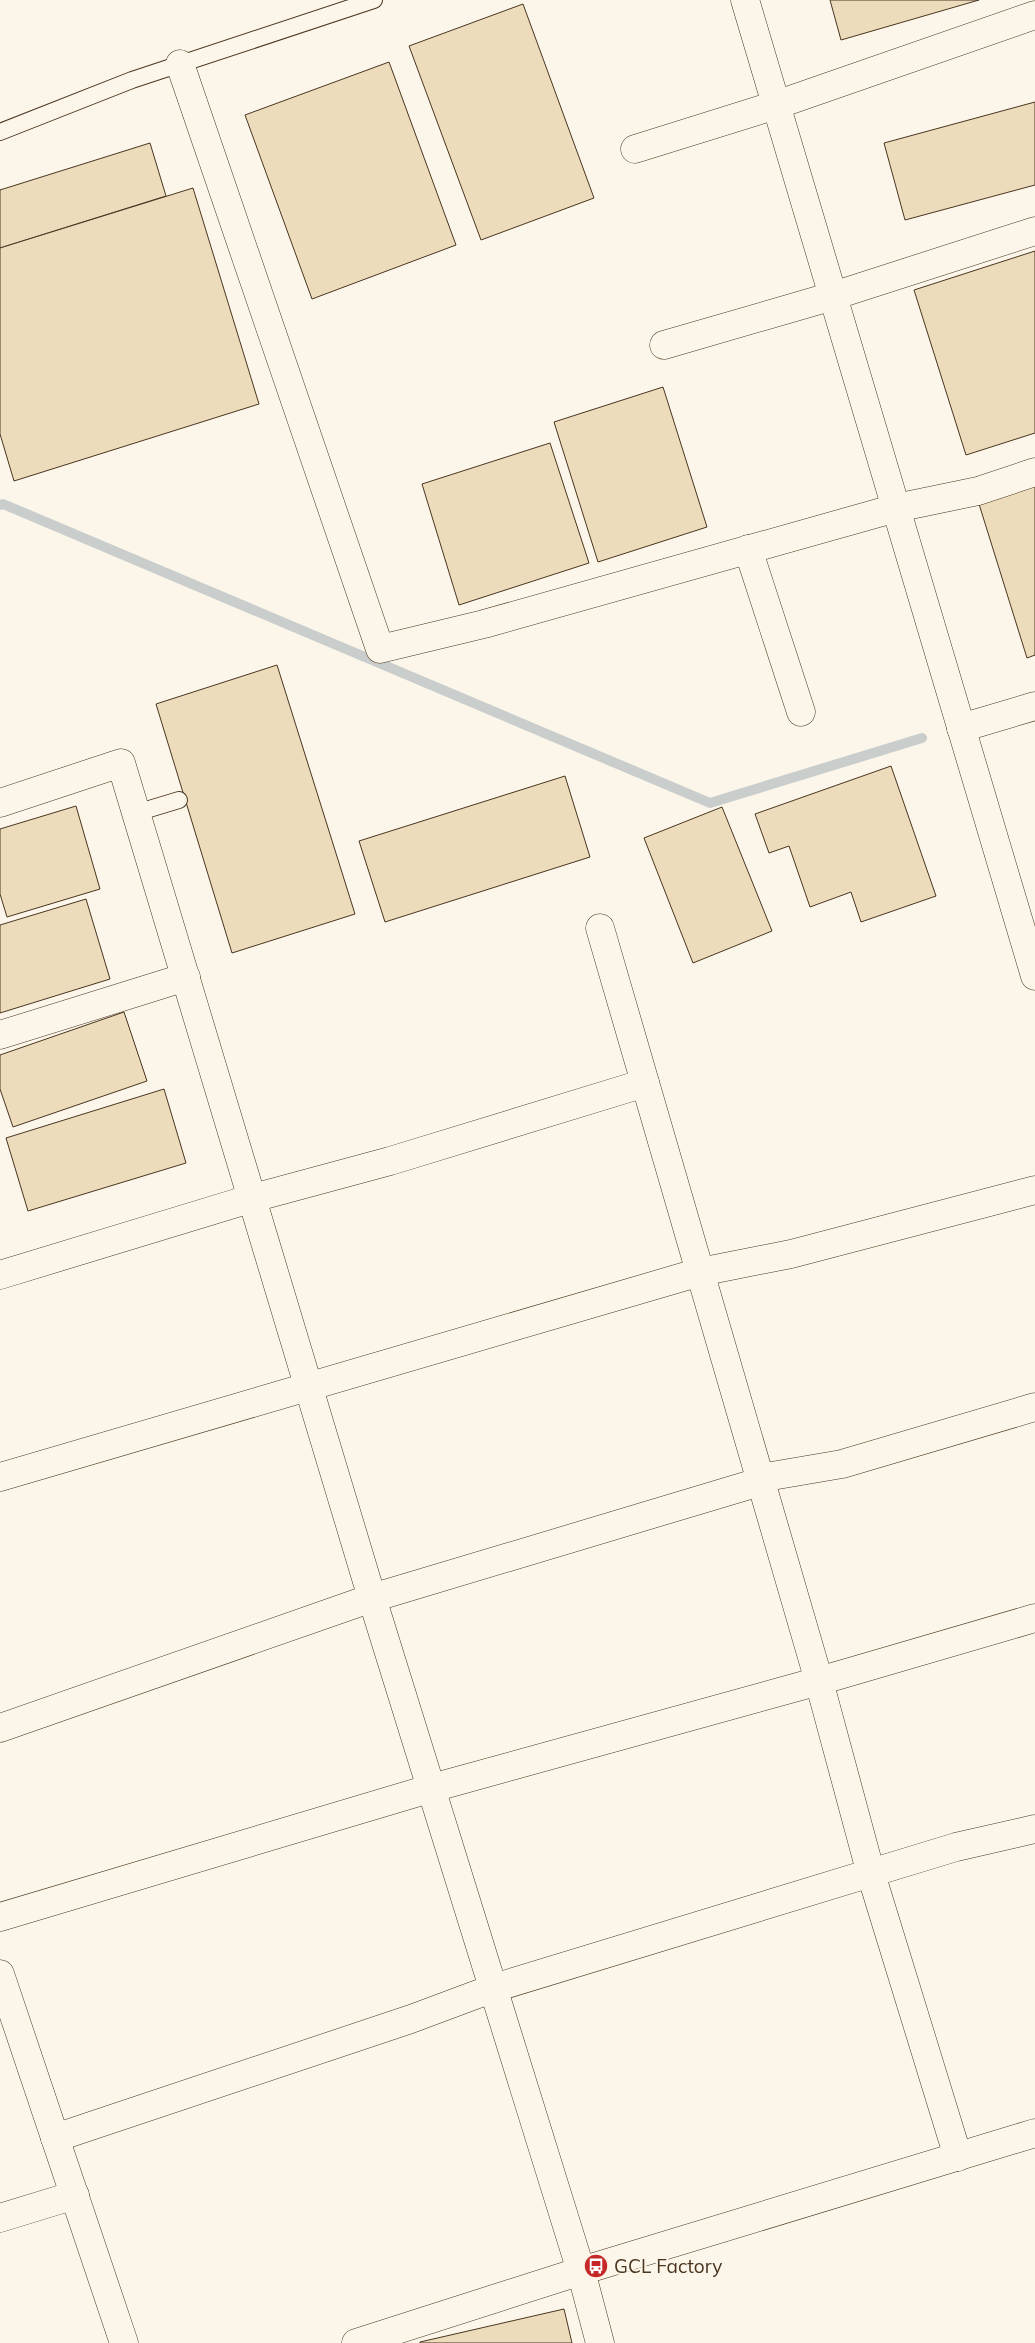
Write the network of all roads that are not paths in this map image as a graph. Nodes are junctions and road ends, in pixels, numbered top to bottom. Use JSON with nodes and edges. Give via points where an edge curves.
{"nodes":[{"id":1,"x":374,"y":0,"type":"edge"},
{"id":2,"x":744,"y":0,"type":"edge"},
{"id":3,"x":1035,"y":15,"type":"edge"},
{"id":4,"x":180,"y":64,"type":"junction"},
{"id":5,"x":776,"y":105,"type":"junction"},
{"id":6,"x":0,"y":132,"type":"edge"},
{"id":7,"x":635,"y":149,"type":"dead end"},
{"id":8,"x":1035,"y":231,"type":"edge"},
{"id":9,"x":833,"y":296,"type":"junction"},
{"id":10,"x":664,"y":345,"type":"dead end"},
{"id":11,"x":1035,"y":472,"type":"edge"},
{"id":12,"x":896,"y":508,"type":"junction"},
{"id":13,"x":748,"y":550,"type":"junction"},
{"id":14,"x":1035,"y":706,"type":"edge"},
{"id":15,"x":802,"y":712,"type":"dead end"},
{"id":16,"x":961,"y":728,"type":"junction"},
{"id":17,"x":179,"y":800,"type":"dead end"},
{"id":18,"x":0,"y":804,"type":"edge"},
{"id":19,"x":136,"y":813,"type":"junction"},
{"id":20,"x":600,"y":928,"type":"dead end"},
{"id":21,"x":1033,"y":964,"type":"edge"},
{"id":22,"x":186,"y":977,"type":"junction"},
{"id":23,"x":0,"y":1035,"type":"edge"},
{"id":24,"x":645,"y":1083,"type":"junction"},
{"id":25,"x":1035,"y":1190,"type":"edge"},
{"id":26,"x":253,"y":1198,"type":"junction"},
{"id":27,"x":700,"y":1272,"type":"junction"},
{"id":28,"x":0,"y":1275,"type":"edge"},
{"id":29,"x":310,"y":1386,"type":"junction"},
{"id":30,"x":1035,"y":1407,"type":"edge"},
{"id":31,"x":0,"y":1476,"type":"edge"},
{"id":32,"x":760,"y":1478,"type":"junction"},
{"id":33,"x":372,"y":1598,"type":"junction"},
{"id":34,"x":1035,"y":1618,"type":"edge"},
{"id":35,"x":819,"y":1681,"type":"junction"},
{"id":36,"x":0,"y":1728,"type":"edge"},
{"id":37,"x":432,"y":1788,"type":"junction"},
{"id":38,"x":1035,"y":1829,"type":"edge"},
{"id":39,"x":871,"y":1874,"type":"junction"},
{"id":40,"x":0,"y":1917,"type":"edge"},
{"id":41,"x":0,"y":1974,"type":"edge"},
{"id":42,"x":494,"y":1988,"type":"junction"},
{"id":43,"x":8,"y":2024,"type":"edge"},
{"id":44,"x":1035,"y":2133,"type":"edge"},
{"id":45,"x":55,"y":2138,"type":"junction"},
{"id":46,"x":958,"y":2157,"type":"junction"},
{"id":47,"x":74,"y":2195,"type":"junction"},
{"id":48,"x":0,"y":2218,"type":"edge"},
{"id":49,"x":581,"y":2271,"type":"junction"},
{"id":50,"x":124,"y":2343,"type":"edge"},
{"id":51,"x":356,"y":2343,"type":"edge"},
{"id":52,"x":600,"y":2343,"type":"edge"}],
"edges":[{"from":1,"to":4,"type":"lane"},
{"from":2,"to":5,"type":"street"},
{"from":3,"to":5,"type":"street"},
{"from":4,"to":6,"type":"lane"},
{"from":4,"to":13,"type":"street","via":[[380,650]]},
{"from":5,"to":7,"type":"street"},
{"from":5,"to":9,"type":"street"},
{"from":8,"to":9,"type":"street"},
{"from":9,"to":10,"type":"street"},
{"from":9,"to":12,"type":"street"},
{"from":11,"to":12,"type":"street","via":[[978,491]]},
{"from":12,"to":13,"type":"street"},
{"from":12,"to":16,"type":"street"},
{"from":13,"to":15,"type":"street"},
{"from":14,"to":16,"type":"street"},
{"from":16,"to":21,"type":"street"},
{"from":17,"to":19,"type":"lane"},
{"from":18,"to":19,"type":"street","via":[[121,764]]},
{"from":19,"to":22,"type":"street"},
{"from":20,"to":24,"type":"street"},
{"from":22,"to":23,"type":"street"},
{"from":22,"to":26,"type":"street"},
{"from":24,"to":26,"type":"street","via":[[390,1161]]},
{"from":24,"to":27,"type":"street"},
{"from":25,"to":27,"type":"street","via":[[791,1254]]},
{"from":26,"to":28,"type":"street"},
{"from":26,"to":29,"type":"street"},
{"from":27,"to":29,"type":"street"},
{"from":27,"to":32,"type":"street"},
{"from":29,"to":31,"type":"street"},
{"from":29,"to":33,"type":"street"},
{"from":30,"to":32,"type":"street","via":[[842,1464]]},
{"from":32,"to":33,"type":"street","via":[[756,1483]]},
{"from":32,"to":35,"type":"street"},
{"from":33,"to":36,"type":"street"},
{"from":33,"to":37,"type":"street"},
{"from":34,"to":35,"type":"street"},
{"from":35,"to":37,"type":"street"},
{"from":35,"to":39,"type":"street"},
{"from":37,"to":40,"type":"street"},
{"from":37,"to":42,"type":"street"},
{"from":38,"to":39,"type":"street","via":[[956,1847]]},
{"from":39,"to":42,"type":"street"},
{"from":39,"to":46,"type":"street"},
{"from":41,"to":43,"type":"street"},
{"from":42,"to":45,"type":"street"},
{"from":42,"to":49,"type":"street"},
{"from":43,"to":45,"type":"street"},
{"from":44,"to":46,"type":"street"},
{"from":45,"to":47,"type":"street"},
{"from":46,"to":49,"type":"street"},
{"from":47,"to":48,"type":"street"},
{"from":47,"to":50,"type":"street"},
{"from":49,"to":51,"type":"street"},
{"from":49,"to":52,"type":"street"}]}
